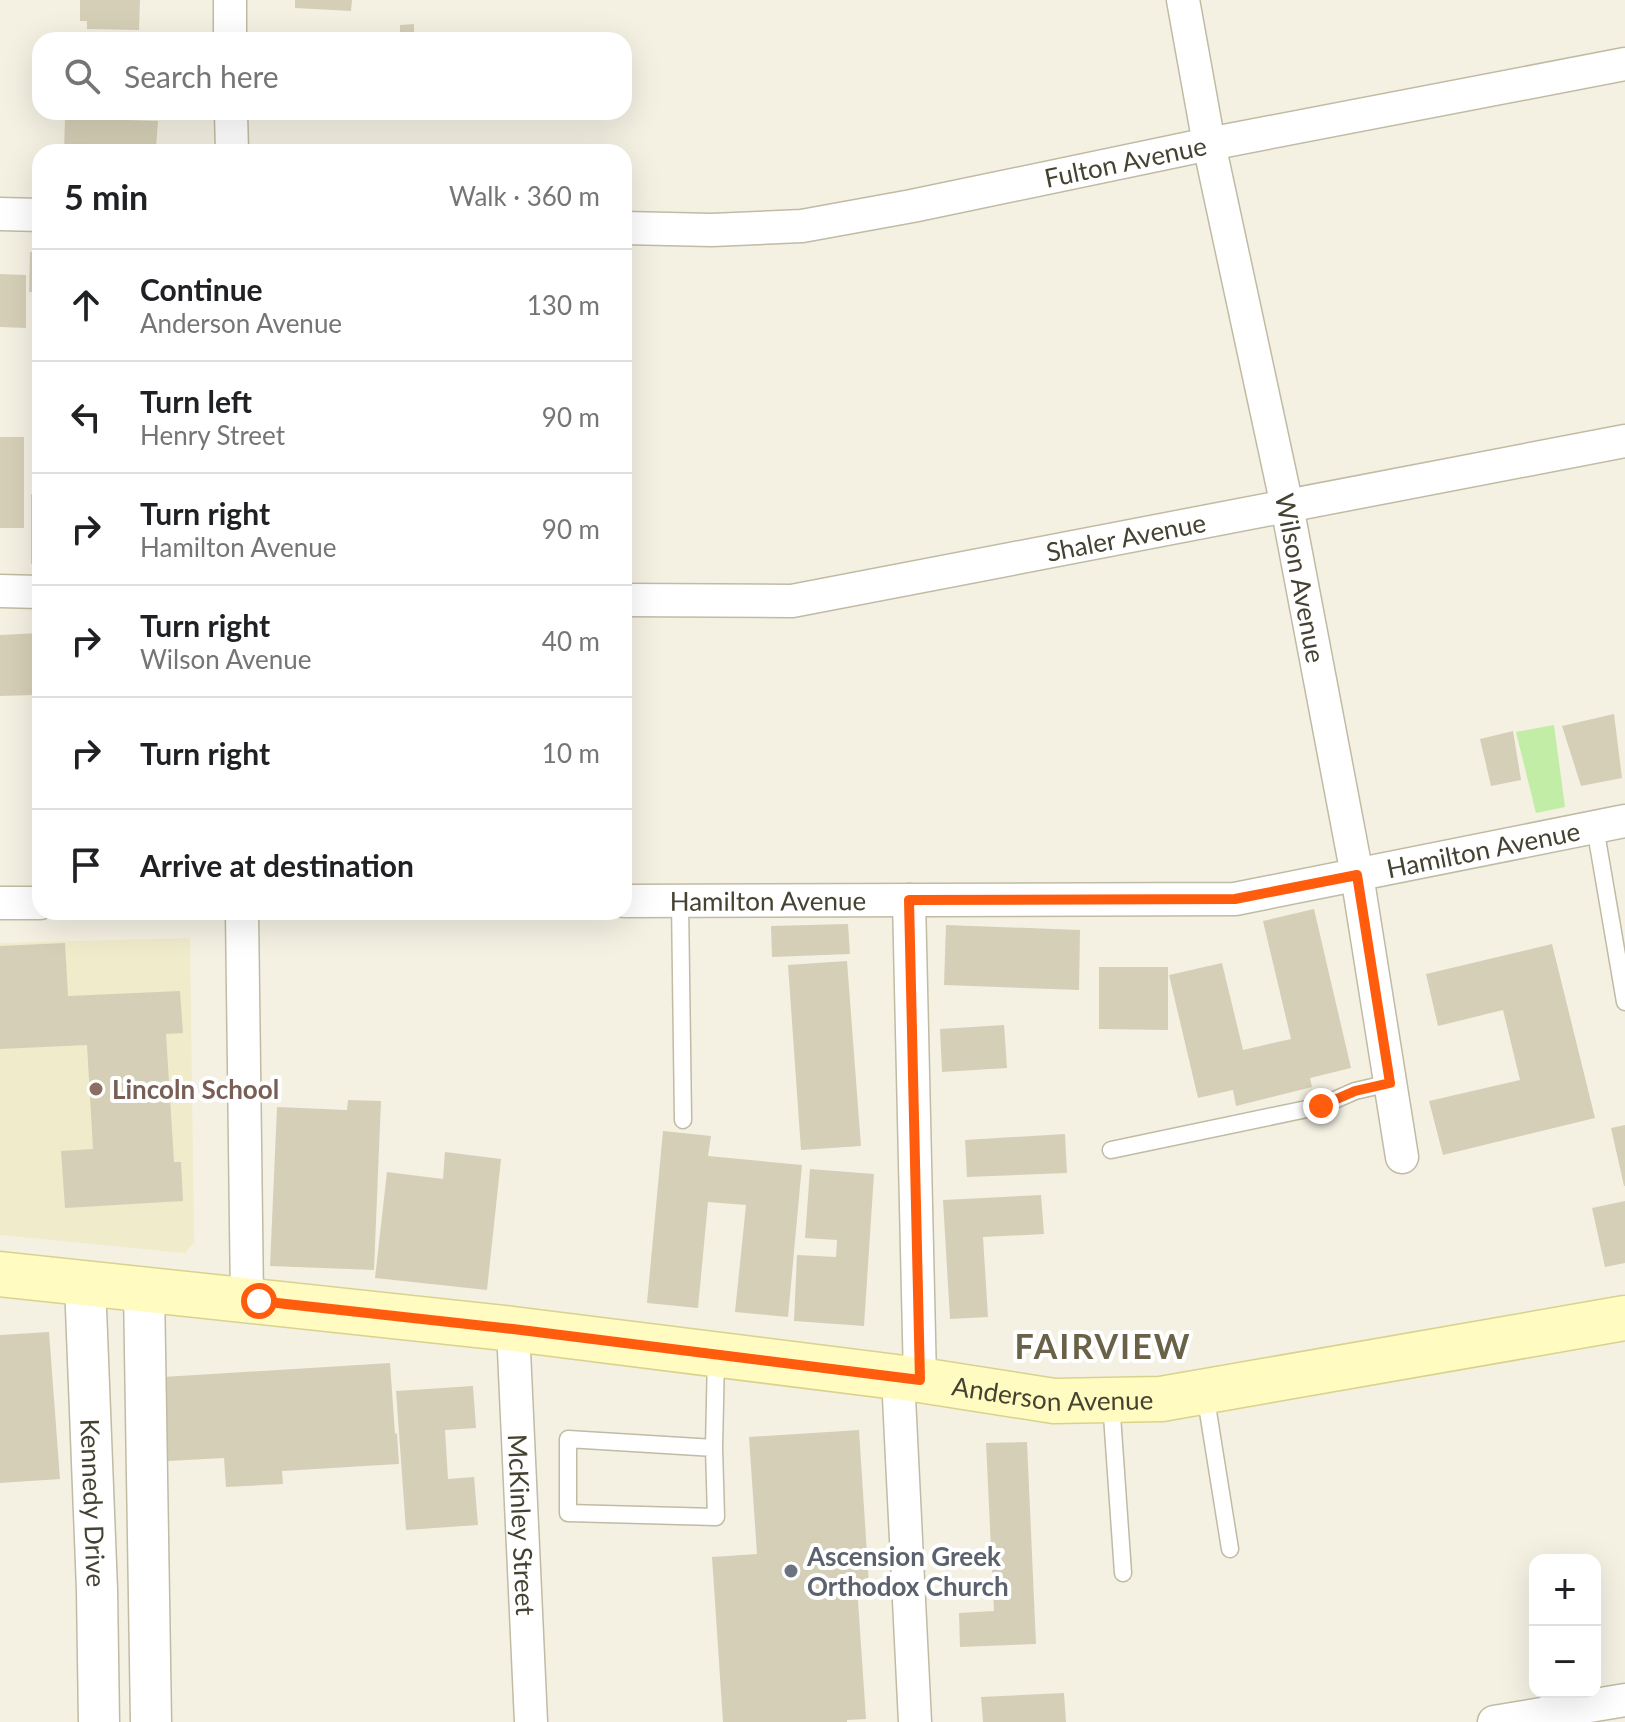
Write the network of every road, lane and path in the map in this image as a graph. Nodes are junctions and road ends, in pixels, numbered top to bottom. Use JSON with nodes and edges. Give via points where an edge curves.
{"nodes":[{"id":1,"x":230,"y":0,"type":"edge"},
{"id":2,"x":1183,"y":0,"type":"edge"},
{"id":3,"x":230,"y":32,"type":"edge"},
{"id":4,"x":1625,"y":64,"type":"edge"},
{"id":5,"x":231,"y":120,"type":"edge"},
{"id":6,"x":232,"y":144,"type":"edge"},
{"id":7,"x":1209,"y":144,"type":"junction"},
{"id":8,"x":0,"y":214,"type":"edge"},
{"id":9,"x":32,"y":215,"type":"edge"},
{"id":10,"x":632,"y":228,"type":"edge"},
{"id":11,"x":1625,"y":441,"type":"edge"},
{"id":12,"x":1287,"y":506,"type":"junction"},
{"id":13,"x":0,"y":591,"type":"edge"},
{"id":14,"x":32,"y":592,"type":"edge"},
{"id":15,"x":632,"y":600,"type":"edge"},
{"id":16,"x":1610,"y":824,"type":"edge"},
{"id":17,"x":1357,"y":875,"type":"junction"},
{"id":18,"x":909,"y":900,"type":"junction"},
{"id":19,"x":632,"y":901,"type":"edge"},
{"id":20,"x":680,"y":901,"type":"junction"},
{"id":21,"x":0,"y":903,"type":"edge"},
{"id":22,"x":32,"y":903,"type":"edge"},
{"id":23,"x":242,"y":920,"type":"edge"},
{"id":24,"x":1625,"y":1002,"type":"edge"},
{"id":25,"x":1390,"y":1083,"type":"junction"},
{"id":26,"x":683,"y":1120,"type":"dead end"},
{"id":27,"x":1111,"y":1150,"type":"dead end"},
{"id":28,"x":1402,"y":1157,"type":"dead end"},
{"id":29,"x":0,"y":1274,"type":"edge"},
{"id":30,"x":85,"y":1283,"type":"junction"},
{"id":31,"x":144,"y":1289,"type":"junction"},
{"id":32,"x":247,"y":1300,"type":"junction"},
{"id":33,"x":1625,"y":1318,"type":"edge"},
{"id":34,"x":513,"y":1329,"type":"junction"},
{"id":35,"x":716,"y":1354,"type":"junction"},
{"id":36,"x":909,"y":1378,"type":"junction"},
{"id":37,"x":1204,"y":1392,"type":"junction"},
{"id":38,"x":1111,"y":1400,"type":"junction"},
{"id":39,"x":714,"y":1448,"type":"junction"},
{"id":40,"x":1230,"y":1549,"type":"dead end"},
{"id":41,"x":148,"y":1557,"type":"junction"},
{"id":42,"x":96,"y":1562,"type":"junction"},
{"id":43,"x":1123,"y":1573,"type":"dead end"},
{"id":44,"x":1625,"y":1700,"type":"edge"},
{"id":45,"x":99,"y":1722,"type":"edge"},
{"id":46,"x":151,"y":1722,"type":"edge"},
{"id":47,"x":531,"y":1722,"type":"edge"},
{"id":48,"x":915,"y":1722,"type":"edge"},
{"id":49,"x":1494,"y":1722,"type":"edge"}],
"edges":[{"from":1,"to":3,"type":"street"},
{"from":2,"to":7,"type":"street","name":"Wilson Avenue"},
{"from":4,"to":7,"type":"street","name":"Fulton Avenue"},
{"from":5,"to":6,"type":"street"},
{"from":7,"to":10,"type":"street","name":"Fulton Avenue","via":[[802,226]]},
{"from":7,"to":12,"type":"street","name":"Wilson Avenue"},
{"from":8,"to":9,"type":"street"},
{"from":11,"to":12,"type":"street","name":"Shaler Avenue"},
{"from":12,"to":15,"type":"street","name":"Shaler Avenue","via":[[792,601]]},
{"from":12,"to":17,"type":"street","name":"Wilson Avenue"},
{"from":13,"to":14,"type":"street"},
{"from":16,"to":17,"type":"street","name":"Hamilton Avenue"},
{"from":16,"to":24,"type":"lane"},
{"from":17,"to":18,"type":"street","name":"Hamilton Avenue","via":[[1235,899]]},
{"from":17,"to":25,"type":"street","name":"Wilson Avenue"},
{"from":18,"to":20,"type":"street","name":"Hamilton Avenue"},
{"from":18,"to":36,"type":"street"},
{"from":19,"to":20,"type":"street","name":"Hamilton Avenue"},
{"from":20,"to":26,"type":"lane"},
{"from":21,"to":22,"type":"street"},
{"from":23,"to":32,"type":"street"},
{"from":25,"to":27,"type":"lane","via":[[1321,1106]]},
{"from":25,"to":28,"type":"street","name":"Wilson Avenue"},
{"from":29,"to":30,"type":"main road","name":"Anderson Avenue"},
{"from":30,"to":31,"type":"main road","name":"Anderson Avenue"},
{"from":30,"to":42,"type":"street","name":"Kennedy Drive"},
{"from":31,"to":32,"type":"main road","name":"Anderson Avenue"},
{"from":31,"to":41,"type":"street","name":"Kennedy Drive"},
{"from":32,"to":34,"type":"main road","name":"Anderson Avenue"},
{"from":33,"to":37,"type":"main road","name":"Anderson Avenue"},
{"from":34,"to":35,"type":"main road","name":"Anderson Avenue"},
{"from":34,"to":47,"type":"street","name":"McKinley Street"},
{"from":35,"to":36,"type":"main road","name":"Anderson Avenue"},
{"from":35,"to":39,"type":"lane"},
{"from":36,"to":38,"type":"main road","name":"Anderson Avenue","via":[[1054,1401]]},
{"from":36,"to":48,"type":"street"},
{"from":37,"to":38,"type":"main road","name":"Anderson Avenue"},
{"from":37,"to":40,"type":"lane"},
{"from":38,"to":43,"type":"lane"},
{"from":39,"to":39,"type":"lane","via":[[568,1439],[568,1513],[716,1517]]},
{"from":41,"to":42,"type":"street"},
{"from":41,"to":46,"type":"street","name":"Kennedy Drive"},
{"from":42,"to":45,"type":"street","name":"Kennedy Drive"},
{"from":44,"to":49,"type":"street"}]}
